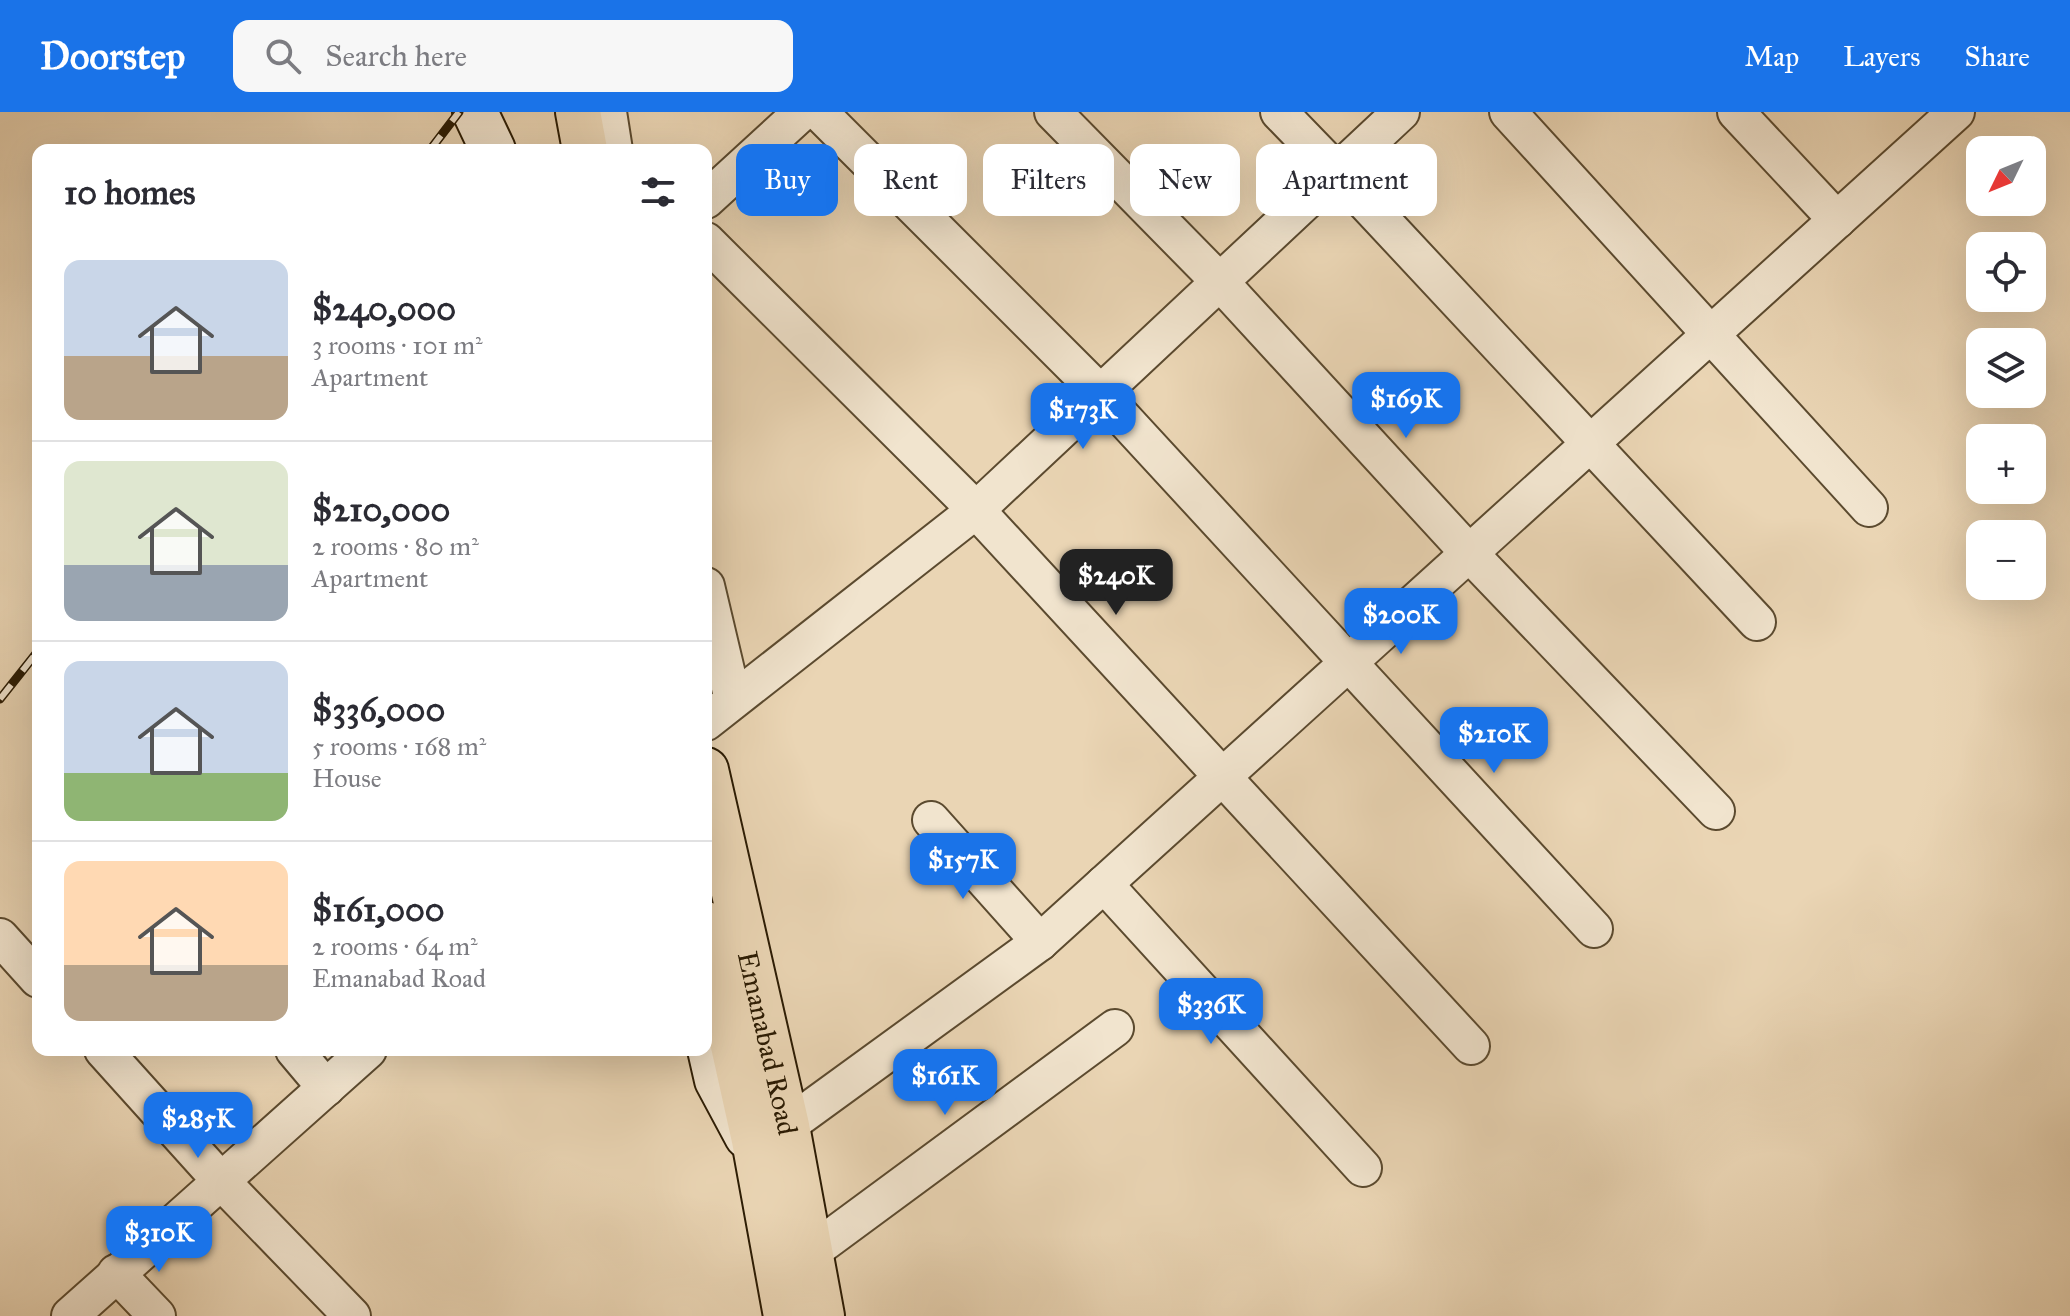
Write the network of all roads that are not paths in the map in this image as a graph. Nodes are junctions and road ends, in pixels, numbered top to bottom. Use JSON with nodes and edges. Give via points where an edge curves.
{"nodes":[{"id":1,"x":475,"y":112,"type":"edge"},
{"id":2,"x":553,"y":112,"type":"edge"},
{"id":3,"x":578,"y":112,"type":"edge"},
{"id":4,"x":608,"y":112,"type":"edge"},
{"id":5,"x":802,"y":112,"type":"edge"},
{"id":6,"x":819,"y":112,"type":"edge"},
{"id":7,"x":1053,"y":112,"type":"edge"},
{"id":8,"x":1279,"y":112,"type":"edge"},
{"id":9,"x":1401,"y":112,"type":"edge"},
{"id":10,"x":1508,"y":112,"type":"edge"},
{"id":11,"x":1736,"y":112,"type":"edge"},
{"id":12,"x":1956,"y":112,"type":"edge"},
{"id":13,"x":490,"y":144,"type":"edge"},
{"id":14,"x":559,"y":144,"type":"edge"},
{"id":15,"x":584,"y":144,"type":"edge"},
{"id":16,"x":613,"y":144,"type":"edge"},
{"id":17,"x":1310,"y":144,"type":"edge"},
{"id":18,"x":1367,"y":144,"type":"edge"},
{"id":19,"x":712,"y":194,"type":"edge"},
{"id":20,"x":1290,"y":216,"type":"edge"},
{"id":21,"x":1378,"y":216,"type":"edge"},
{"id":22,"x":1837,"y":220,"type":"junction"},
{"id":23,"x":712,"y":247,"type":"edge"},
{"id":24,"x":1220,"y":282,"type":"junction"},
{"id":25,"x":1711,"y":334,"type":"junction"},
{"id":26,"x":1101,"y":394,"type":"junction"},
{"id":27,"x":1590,"y":443,"type":"junction"},
{"id":28,"x":1869,"y":508,"type":"dead end"},
{"id":29,"x":976,"y":510,"type":"junction"},
{"id":30,"x":1469,"y":553,"type":"junction"},
{"id":31,"x":1757,"y":622,"type":"dead end"},
{"id":32,"x":712,"y":644,"type":"edge"},
{"id":33,"x":1349,"y":662,"type":"junction"},
{"id":34,"x":719,"y":711,"type":"edge"},
{"id":35,"x":1223,"y":777,"type":"junction"},
{"id":36,"x":712,"y":804,"type":"edge"},
{"id":37,"x":1716,"y":811,"type":"dead end"},
{"id":38,"x":931,"y":820,"type":"dead end"},
{"id":39,"x":1104,"y":884,"type":"junction"},
{"id":40,"x":1594,"y":929,"type":"dead end"},
{"id":41,"x":0,"y":937,"type":"edge"},
{"id":42,"x":1040,"y":942,"type":"junction"},
{"id":43,"x":712,"y":944,"type":"edge"},
{"id":44,"x":32,"y":972,"type":"edge"},
{"id":45,"x":1115,"y":1028,"type":"dead end"},
{"id":46,"x":1471,"y":1046,"type":"dead end"},
{"id":47,"x":108,"y":1056,"type":"edge"},
{"id":48,"x":299,"y":1056,"type":"edge"},
{"id":49,"x":361,"y":1056,"type":"edge"},
{"id":50,"x":712,"y":1056,"type":"edge"},
{"id":51,"x":326,"y":1088,"type":"junction"},
{"id":52,"x":771,"y":1140,"type":"junction"},
{"id":53,"x":1363,"y":1168,"type":"dead end"},
{"id":54,"x":221,"y":1181,"type":"junction"},
{"id":55,"x":810,"y":1253,"type":"junction"},
{"id":56,"x":116,"y":1273,"type":"junction"},
{"id":57,"x":70,"y":1316,"type":"edge"},
{"id":58,"x":157,"y":1316,"type":"edge"},
{"id":59,"x":352,"y":1316,"type":"edge"},
{"id":60,"x":786,"y":1316,"type":"edge"},
{"id":61,"x":822,"y":1316,"type":"edge"}],
"edges":[{"from":1,"to":13,"type":"main road"},
{"from":2,"to":14,"type":"main road"},
{"from":3,"to":15,"type":"main road"},
{"from":4,"to":16,"type":"street"},
{"from":5,"to":19,"type":"street"},
{"from":6,"to":26,"type":"street"},
{"from":7,"to":24,"type":"street"},
{"from":8,"to":17,"type":"street"},
{"from":9,"to":18,"type":"street"},
{"from":10,"to":25,"type":"street"},
{"from":11,"to":22,"type":"street"},
{"from":12,"to":22,"type":"street"},
{"from":20,"to":24,"type":"street"},
{"from":21,"to":27,"type":"street"},
{"from":22,"to":25,"type":"street"},
{"from":23,"to":29,"type":"street"},
{"from":24,"to":26,"type":"street"},
{"from":24,"to":30,"type":"street"},
{"from":25,"to":27,"type":"street"},
{"from":25,"to":28,"type":"street"},
{"from":26,"to":29,"type":"street"},
{"from":26,"to":33,"type":"street"},
{"from":27,"to":30,"type":"street"},
{"from":27,"to":31,"type":"street"},
{"from":29,"to":34,"type":"street"},
{"from":29,"to":35,"type":"street"},
{"from":30,"to":33,"type":"street"},
{"from":30,"to":37,"type":"street"},
{"from":32,"to":34,"type":"street"},
{"from":33,"to":35,"type":"street"},
{"from":33,"to":40,"type":"street"},
{"from":35,"to":39,"type":"street"},
{"from":35,"to":46,"type":"street"},
{"from":36,"to":52,"type":"main road","name":"Emanabad Road"},
{"from":38,"to":42,"type":"street"},
{"from":39,"to":42,"type":"street"},
{"from":39,"to":53,"type":"street"},
{"from":41,"to":44,"type":"street"},
{"from":42,"to":52,"type":"street"},
{"from":43,"to":52,"type":"main road","name":"Emanabad Road"},
{"from":45,"to":55,"type":"street"},
{"from":47,"to":54,"type":"street"},
{"from":48,"to":51,"type":"street"},
{"from":49,"to":51,"type":"street"},
{"from":50,"to":52,"type":"main road","via":[[717,1080]]},
{"from":51,"to":54,"type":"street"},
{"from":52,"to":55,"type":"main road","name":"Emanabad Road"},
{"from":52,"to":60,"type":"main road","name":"Emanabad Road"},
{"from":54,"to":56,"type":"street"},
{"from":54,"to":59,"type":"street"},
{"from":55,"to":61,"type":"main road","name":"Emanabad Road"},
{"from":56,"to":57,"type":"street"},
{"from":56,"to":58,"type":"street"}]}
